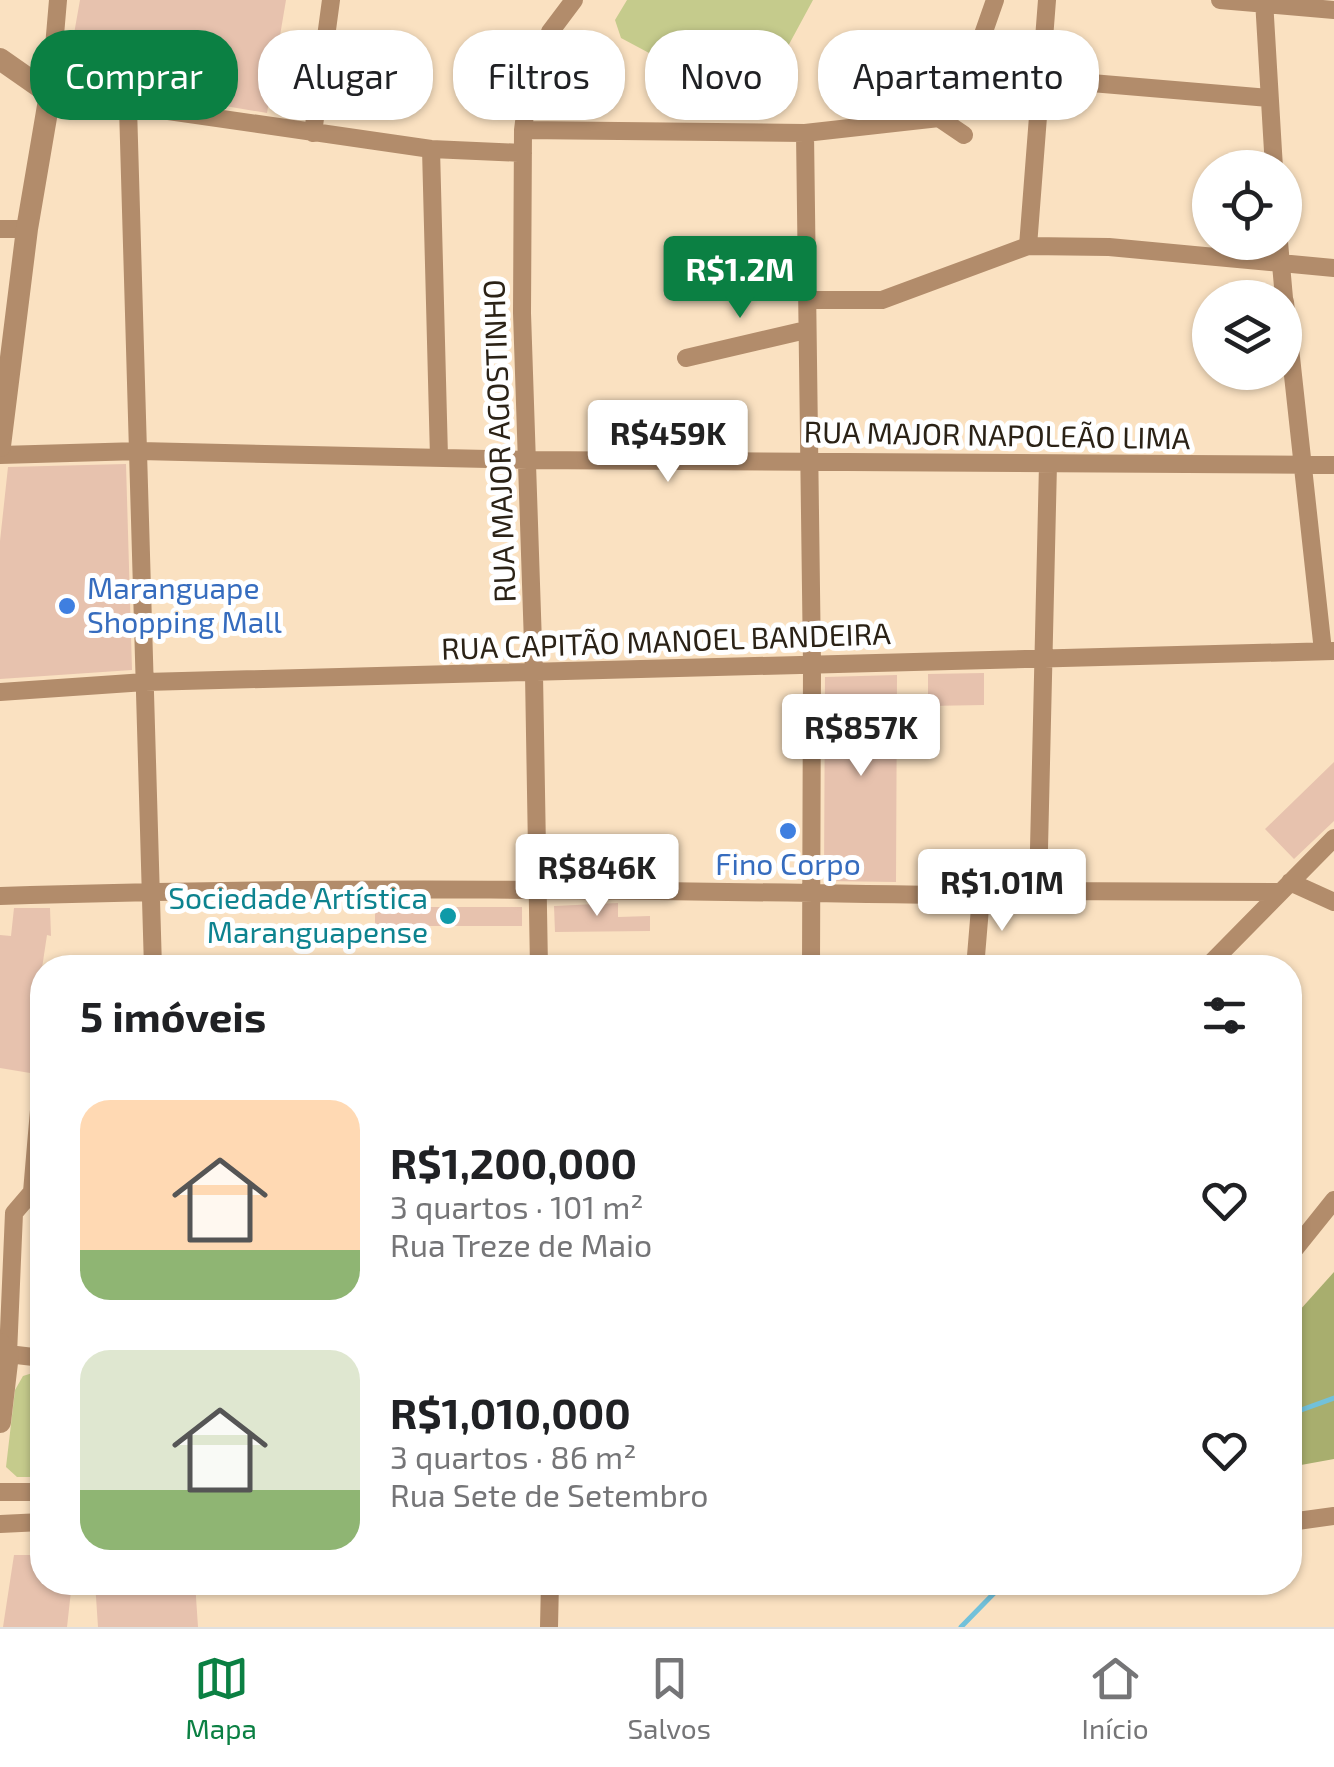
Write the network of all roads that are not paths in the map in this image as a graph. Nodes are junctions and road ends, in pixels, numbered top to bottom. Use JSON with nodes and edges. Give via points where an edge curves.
{"nodes":[{"id":1,"x":58,"y":0,"type":"edge"},
{"id":2,"x":331,"y":0,"type":"edge"},
{"id":3,"x":574,"y":0,"type":"edge"},
{"id":4,"x":995,"y":0,"type":"edge"},
{"id":5,"x":1048,"y":0,"type":"edge"},
{"id":6,"x":1220,"y":0,"type":"edge"},
{"id":7,"x":1265,"y":2,"type":"edge"},
{"id":8,"x":1334,"y":10,"type":"edge"},
{"id":9,"x":55,"y":30,"type":"edge"},
{"id":10,"x":984,"y":30,"type":"edge"},
{"id":11,"x":1046,"y":30,"type":"edge"},
{"id":12,"x":0,"y":59,"type":"edge"},
{"id":13,"x":30,"y":80,"type":"edge"},
{"id":14,"x":1099,"y":84,"type":"edge"},
{"id":15,"x":1269,"y":98,"type":"junction"},
{"id":16,"x":46,"y":120,"type":"edge"},
{"id":17,"x":128,"y":120,"type":"edge"},
{"id":18,"x":217,"y":120,"type":"edge"},
{"id":19,"x":921,"y":120,"type":"edge"},
{"id":20,"x":942,"y":120,"type":"edge"},
{"id":21,"x":1038,"y":120,"type":"edge"},
{"id":22,"x":523,"y":130,"type":"junction"},
{"id":23,"x":805,"y":133,"type":"junction"},
{"id":24,"x":313,"y":134,"type":"junction"},
{"id":25,"x":964,"y":135,"type":"dead end"},
{"id":26,"x":432,"y":149,"type":"junction"},
{"id":27,"x":1273,"y":150,"type":"edge"},
{"id":28,"x":523,"y":153,"type":"junction"},
{"id":29,"x":0,"y":228,"type":"edge"},
{"id":30,"x":28,"y":230,"type":"junction"},
{"id":31,"x":1028,"y":246,"type":"junction"},
{"id":32,"x":1280,"y":260,"type":"edge"},
{"id":33,"x":1280,"y":264,"type":"junction"},
{"id":34,"x":1334,"y":268,"type":"edge"},
{"id":35,"x":1282,"y":280,"type":"edge"},
{"id":36,"x":807,"y":300,"type":"junction"},
{"id":37,"x":806,"y":330,"type":"junction"},
{"id":38,"x":686,"y":358,"type":"dead end"},
{"id":39,"x":1294,"y":390,"type":"edge"},
{"id":40,"x":0,"y":446,"type":"edge"},
{"id":41,"x":140,"y":451,"type":"junction"},
{"id":42,"x":0,"y":455,"type":"edge"},
{"id":43,"x":439,"y":457,"type":"junction"},
{"id":44,"x":528,"y":460,"type":"junction"},
{"id":45,"x":808,"y":461,"type":"junction"},
{"id":46,"x":1048,"y":464,"type":"junction"},
{"id":47,"x":1334,"y":466,"type":"edge"},
{"id":48,"x":1302,"y":467,"type":"junction"},
{"id":49,"x":1329,"y":651,"type":"edge"},
{"id":50,"x":1043,"y":658,"type":"junction"},
{"id":51,"x":812,"y":666,"type":"junction"},
{"id":52,"x":534,"y":674,"type":"junction"},
{"id":53,"x":145,"y":682,"type":"junction"},
{"id":54,"x":0,"y":692,"type":"edge"},
{"id":55,"x":1334,"y":838,"type":"edge"},
{"id":56,"x":1285,"y":887,"type":"junction"},
{"id":57,"x":151,"y":891,"type":"junction"},
{"id":58,"x":1038,"y":891,"type":"junction"},
{"id":59,"x":538,"y":892,"type":"junction"},
{"id":60,"x":810,"y":893,"type":"junction"},
{"id":61,"x":0,"y":896,"type":"edge"},
{"id":62,"x":981,"y":896,"type":"junction"},
{"id":63,"x":1334,"y":902,"type":"edge"},
{"id":64,"x":153,"y":955,"type":"edge"},
{"id":65,"x":539,"y":955,"type":"edge"},
{"id":66,"x":811,"y":955,"type":"edge"},
{"id":67,"x":976,"y":955,"type":"edge"},
{"id":68,"x":1219,"y":955,"type":"edge"},
{"id":69,"x":30,"y":1196,"type":"edge"},
{"id":70,"x":1334,"y":1200,"type":"edge"},
{"id":71,"x":7,"y":1212,"type":"edge"},
{"id":72,"x":1302,"y":1239,"type":"edge"},
{"id":73,"x":4,"y":1349,"type":"edge"},
{"id":74,"x":30,"y":1355,"type":"edge"},
{"id":75,"x":0,"y":1422,"type":"edge"},
{"id":76,"x":0,"y":1492,"type":"edge"},
{"id":77,"x":30,"y":1492,"type":"edge"},
{"id":78,"x":1334,"y":1516,"type":"edge"},
{"id":79,"x":1302,"y":1520,"type":"edge"},
{"id":80,"x":30,"y":1523,"type":"edge"},
{"id":81,"x":0,"y":1524,"type":"edge"},
{"id":82,"x":550,"y":1595,"type":"edge"},
{"id":83,"x":549,"y":1627,"type":"edge"}],
"edges":[{"from":1,"to":9,"type":"street"},
{"from":2,"to":24,"type":"street"},
{"from":3,"to":22,"type":"street","name":"RUA MAJOR AGOSTINHO","via":[[538,62]]},
{"from":4,"to":10,"type":"street"},
{"from":5,"to":11,"type":"street"},
{"from":6,"to":7,"type":"street"},
{"from":7,"to":8,"type":"street"},
{"from":7,"to":15,"type":"street"},
{"from":12,"to":13,"type":"street"},
{"from":14,"to":15,"type":"street"},
{"from":15,"to":27,"type":"street"},
{"from":16,"to":30,"type":"street"},
{"from":17,"to":41,"type":"street"},
{"from":18,"to":24,"type":"street"},
{"from":19,"to":23,"type":"street"},
{"from":20,"to":25,"type":"street"},
{"from":21,"to":31,"type":"street"},
{"from":22,"to":23,"type":"street"},
{"from":22,"to":28,"type":"street","name":"RUA MAJOR AGOSTINHO"},
{"from":23,"to":36,"type":"street"},
{"from":24,"to":26,"type":"street"},
{"from":26,"to":28,"type":"street"},
{"from":26,"to":43,"type":"street"},
{"from":28,"to":44,"type":"street","name":"RUA MAJOR AGOSTINHO"},
{"from":29,"to":30,"type":"street"},
{"from":30,"to":40,"type":"street"},
{"from":31,"to":33,"type":"street"},
{"from":31,"to":36,"type":"street","via":[[882,300]]},
{"from":32,"to":33,"type":"street"},
{"from":33,"to":34,"type":"street"},
{"from":33,"to":35,"type":"street"},
{"from":36,"to":37,"type":"street"},
{"from":37,"to":38,"type":"street"},
{"from":37,"to":45,"type":"street"},
{"from":39,"to":48,"type":"street"},
{"from":41,"to":42,"type":"street","name":"RUA MAJOR NAPOLEÃO LIMA"},
{"from":41,"to":43,"type":"street","name":"RUA MAJOR NAPOLEÃO LIMA"},
{"from":41,"to":53,"type":"street"},
{"from":43,"to":44,"type":"street","name":"RUA MAJOR NAPOLEÃO LIMA"},
{"from":44,"to":45,"type":"street","name":"RUA MAJOR NAPOLEÃO LIMA"},
{"from":44,"to":52,"type":"street","name":"RUA MAJOR AGOSTINHO"},
{"from":45,"to":46,"type":"street","name":"RUA MAJOR NAPOLEÃO LIMA"},
{"from":45,"to":51,"type":"street"},
{"from":46,"to":48,"type":"street","name":"RUA MAJOR NAPOLEÃO LIMA"},
{"from":46,"to":50,"type":"street"},
{"from":47,"to":48,"type":"street","name":"RUA MAJOR NAPOLEÃO LIMA"},
{"from":48,"to":49,"type":"street"},
{"from":49,"to":50,"type":"street","name":"RUA CAPITÃO MANOEL BANDEIRA"},
{"from":50,"to":51,"type":"street","name":"RUA CAPITÃO MANOEL BANDEIRA"},
{"from":50,"to":58,"type":"street"},
{"from":51,"to":52,"type":"street","name":"RUA CAPITÃO MANOEL BANDEIRA"},
{"from":51,"to":60,"type":"street"},
{"from":52,"to":53,"type":"street","name":"RUA CAPITÃO MANOEL BANDEIRA"},
{"from":52,"to":59,"type":"street","name":"RUA MAJOR AGOSTINHO"},
{"from":53,"to":54,"type":"street","name":"RUA CAPITÃO MANOEL BANDEIRA"},
{"from":53,"to":57,"type":"street"},
{"from":55,"to":56,"type":"street"},
{"from":56,"to":58,"type":"street"},
{"from":56,"to":63,"type":"street"},
{"from":56,"to":68,"type":"street"},
{"from":57,"to":59,"type":"street"},
{"from":57,"to":61,"type":"street"},
{"from":57,"to":64,"type":"street"},
{"from":58,"to":62,"type":"street"},
{"from":59,"to":60,"type":"street"},
{"from":59,"to":65,"type":"street","name":"RUA MAJOR AGOSTINHO"},
{"from":60,"to":62,"type":"street"},
{"from":60,"to":66,"type":"street"},
{"from":62,"to":67,"type":"street"},
{"from":69,"to":71,"type":"street"},
{"from":70,"to":72,"type":"street"},
{"from":71,"to":73,"type":"street"},
{"from":73,"to":74,"type":"street"},
{"from":73,"to":75,"type":"street"},
{"from":76,"to":77,"type":"street"},
{"from":78,"to":79,"type":"street"},
{"from":80,"to":81,"type":"street"},
{"from":82,"to":83,"type":"street"}]}
